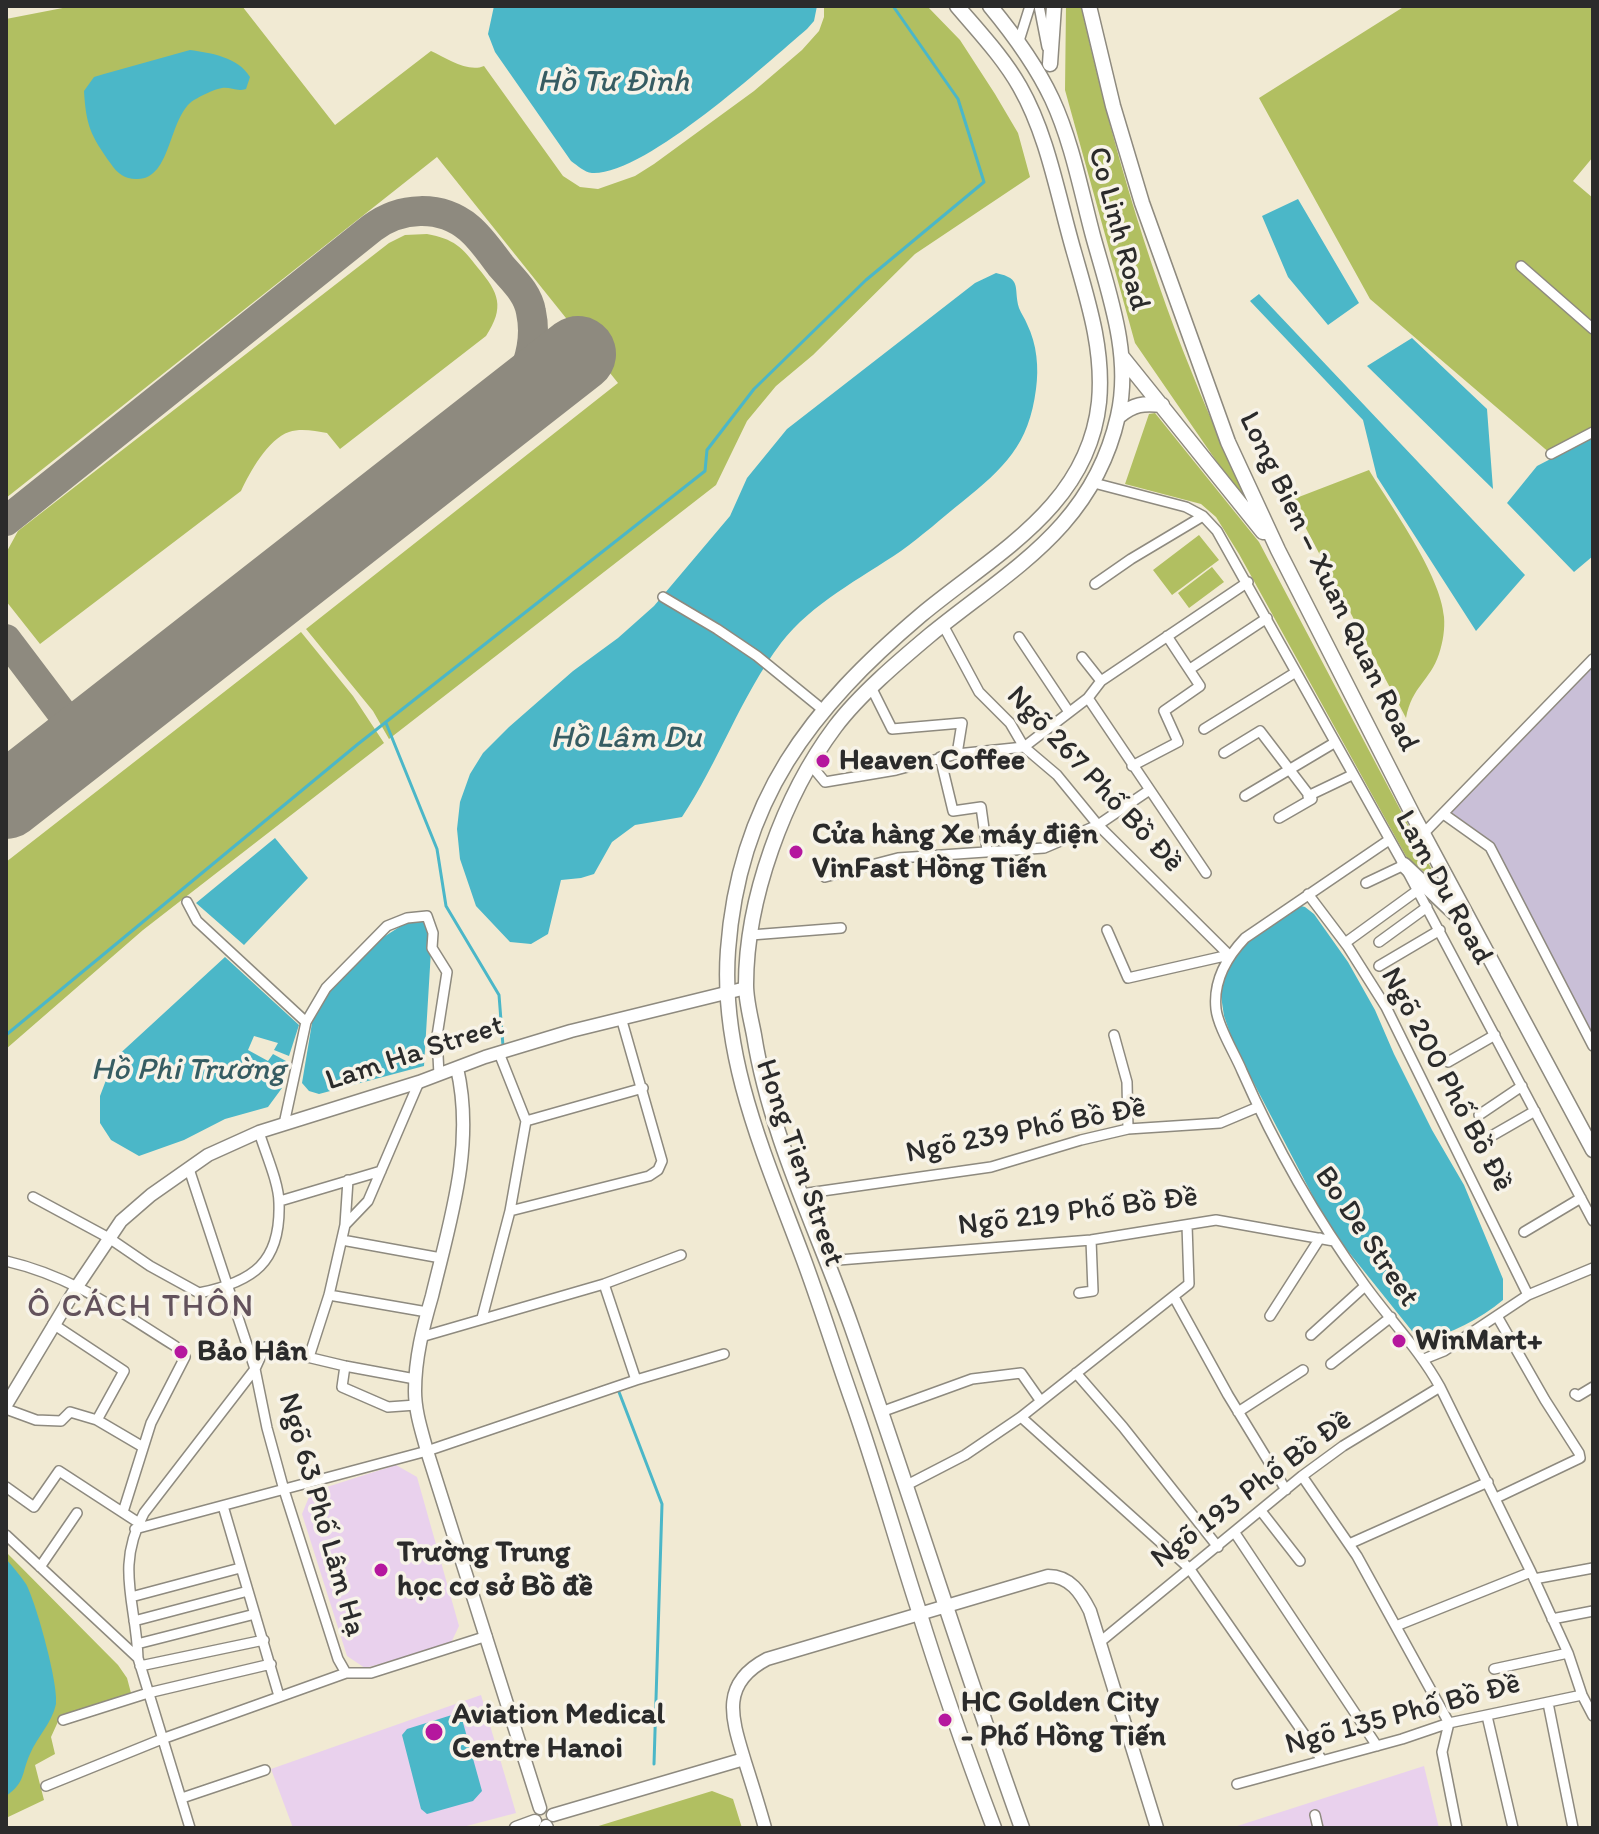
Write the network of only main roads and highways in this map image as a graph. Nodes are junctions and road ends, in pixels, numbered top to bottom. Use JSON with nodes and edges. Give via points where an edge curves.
{"nodes":[{"id":1,"x":957,"y":6,"type":"edge"},
{"id":2,"x":990,"y":6,"type":"edge"},
{"id":3,"x":1054,"y":6,"type":"edge"},
{"id":4,"x":1089,"y":6,"type":"edge"},
{"id":5,"x":1050,"y":64,"type":"road end"},
{"id":6,"x":1123,"y":358,"type":"junction"},
{"id":7,"x":1162,"y":405,"type":"junction"},
{"id":8,"x":1119,"y":416,"type":"junction"},
{"id":9,"x":1075,"y":478,"type":"joint"},
{"id":10,"x":1094,"y":483,"type":"joint"},
{"id":11,"x":1278,"y":550,"type":"junction"},
{"id":12,"x":1404,"y":865,"type":"road end"},
{"id":13,"x":1475,"y":933,"type":"junction"},
{"id":14,"x":1593,"y":1150,"type":"edge"},
{"id":15,"x":994,"y":1828,"type":"edge"},
{"id":16,"x":1022,"y":1828,"type":"edge"}],
"edges":[{"from":1,"to":9,"type":"main road","name":"Co Linh Road","via":[[1003,61],[1031,108],[1088,303],[1100,355],[1098,406]]},
{"from":2,"to":6,"type":"main road","name":"Co Linh Road","via":[[1019,41],[1065,132]]},
{"from":3,"to":5,"type":"main road"},
{"from":4,"to":11,"type":"main road","name":"Long Bien – Xuan Quan Road","via":[[1142,203],[1228,442]]},
{"from":6,"to":7,"type":"main road"},
{"from":6,"to":8,"type":"main road","name":"Co Linh Road"},
{"from":7,"to":8,"type":"main road","via":[[1133,405]]},
{"from":7,"to":11,"type":"main road"},
{"from":8,"to":10,"type":"main road","name":"Co Linh Road"},
{"from":9,"to":15,"type":"main road","name":"Hong Tien Street","via":[[1046,514],[874,657],[822,709],[782,765],[748,838],[730,926],[725,992],[744,1099],[857,1415]]},
{"from":10,"to":16,"type":"main road","name":"Hong Tien Street","via":[[1041,547],[943,625],[838,722],[810,764],[770,854],[751,935],[746,988],[763,1085]]},
{"from":11,"to":13,"type":"main road","name":"Long Bien – Xuan Quan Road"},
{"from":12,"to":13,"type":"main road"},
{"from":13,"to":14,"type":"main road","name":"Long Bien – Xuan Quan Road"}]}
